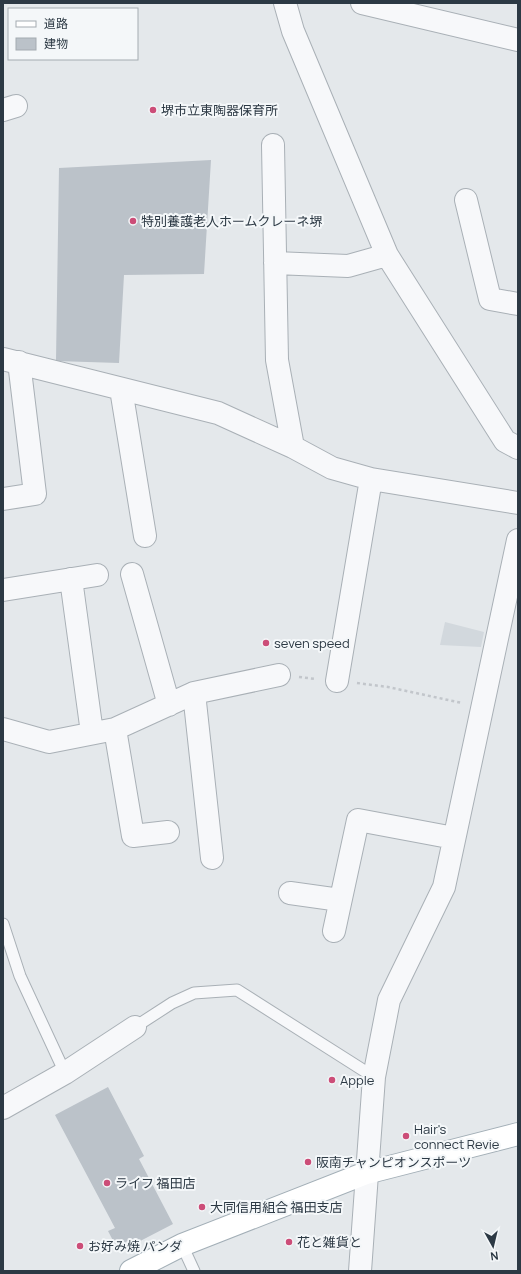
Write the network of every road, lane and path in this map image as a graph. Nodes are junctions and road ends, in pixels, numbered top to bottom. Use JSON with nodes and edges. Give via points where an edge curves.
{"nodes":[{"id":1,"x":285,"y":3,"type":"edge"},
{"id":2,"x":362,"y":3,"type":"edge"},
{"id":3,"x":518,"y":40,"type":"edge"},
{"id":4,"x":273,"y":145,"type":"dead end"},
{"id":5,"x":466,"y":200,"type":"dead end"},
{"id":6,"x":387,"y":255,"type":"junction"},
{"id":7,"x":275,"y":263,"type":"junction"},
{"id":8,"x":518,"y":304,"type":"edge"},
{"id":9,"x":11,"y":361,"type":"edge"},
{"id":10,"x":121,"y":389,"type":"junction"},
{"id":11,"x":293,"y":447,"type":"junction"},
{"id":12,"x":518,"y":448,"type":"edge"},
{"id":13,"x":371,"y":479,"type":"junction"},
{"id":14,"x":3,"y":499,"type":"edge"},
{"id":15,"x":518,"y":503,"type":"edge"},
{"id":16,"x":145,"y":536,"type":"dead end"},
{"id":17,"x":518,"y":540,"type":"edge"},
{"id":18,"x":132,"y":574,"type":"dead end"},
{"id":19,"x":97,"y":576,"type":"dead end"},
{"id":20,"x":71,"y":580,"type":"junction"},
{"id":21,"x":3,"y":590,"type":"edge"},
{"id":22,"x":509,"y":631,"type":"edge"},
{"id":23,"x":279,"y":675,"type":"joint"},
{"id":24,"x":337,"y":681,"type":"junction"},
{"id":25,"x":194,"y":693,"type":"junction"},
{"id":26,"x":169,"y":705,"type":"junction"},
{"id":27,"x":483,"y":708,"type":"junction"},
{"id":28,"x":3,"y":729,"type":"edge"},
{"id":29,"x":115,"y":729,"type":"junction"},
{"id":30,"x":92,"y":734,"type":"junction"},
{"id":31,"x":168,"y":832,"type":"dead end"},
{"id":32,"x":454,"y":838,"type":"junction"},
{"id":33,"x":212,"y":858,"type":"dead end"},
{"id":34,"x":290,"y":893,"type":"dead end"},
{"id":35,"x":340,"y":900,"type":"junction"},
{"id":36,"x":3,"y":924,"type":"edge"},
{"id":37,"x":334,"y":931,"type":"dead end"},
{"id":38,"x":135,"y":1027,"type":"joint"},
{"id":39,"x":65,"y":1072,"type":"junction"},
{"id":40,"x":374,"y":1077,"type":"junction"},
{"id":41,"x":3,"y":1108,"type":"edge"},
{"id":42,"x":518,"y":1134,"type":"edge"},
{"id":43,"x":366,"y":1173,"type":"junction"},
{"id":44,"x":182,"y":1245,"type":"junction"},
{"id":45,"x":131,"y":1271,"type":"edge"},
{"id":46,"x":194,"y":1271,"type":"edge"},
{"id":47,"x":360,"y":1271,"type":"edge"}],
"edges":[{"from":1,"to":6,"type":"street","via":[[293,31]]},
{"from":2,"to":3,"type":"street"},
{"from":4,"to":7,"type":"street"},
{"from":5,"to":8,"type":"street","via":[[490,299]]},
{"from":6,"to":7,"type":"street","via":[[348,266]]},
{"from":6,"to":12,"type":"street","via":[[505,441]]},
{"from":7,"to":11,"type":"street","via":[[277,360]]},
{"from":9,"to":10,"type":"street"},
{"from":9,"to":14,"type":"street","via":[[35,494]]},
{"from":10,"to":11,"type":"street","via":[[218,413]]},
{"from":10,"to":16,"type":"street"},
{"from":11,"to":13,"type":"street","via":[[332,468]]},
{"from":13,"to":15,"type":"street"},
{"from":13,"to":24,"type":"street"},
{"from":17,"to":22,"type":"street"},
{"from":18,"to":26,"type":"street"},
{"from":19,"to":20,"type":"street"},
{"from":20,"to":21,"type":"street"},
{"from":20,"to":30,"type":"street"},
{"from":22,"to":27,"type":"street"},
{"from":23,"to":24,"type":"path"},
{"from":23,"to":25,"type":"street"},
{"from":24,"to":27,"type":"path","via":[[388,687]]},
{"from":25,"to":26,"type":"street"},
{"from":25,"to":33,"type":"street"},
{"from":26,"to":29,"type":"street"},
{"from":27,"to":32,"type":"street"},
{"from":28,"to":30,"type":"street","via":[[49,742]]},
{"from":29,"to":30,"type":"street"},
{"from":29,"to":31,"type":"street","via":[[133,836]]},
{"from":32,"to":35,"type":"street","via":[[358,820]]},
{"from":32,"to":40,"type":"street","via":[[444,887],[389,1000]]},
{"from":34,"to":35,"type":"street"},
{"from":35,"to":37,"type":"street"},
{"from":36,"to":39,"type":"lane","via":[[20,976]]},
{"from":38,"to":39,"type":"street"},
{"from":38,"to":40,"type":"lane","via":[[172,1003],[194,993],[237,990]]},
{"from":39,"to":41,"type":"street"},
{"from":40,"to":43,"type":"street"},
{"from":42,"to":43,"type":"main road"},
{"from":43,"to":44,"type":"main road"},
{"from":43,"to":47,"type":"street","via":[[364,1239]]},
{"from":44,"to":45,"type":"main road"},
{"from":44,"to":46,"type":"lane"}]}
